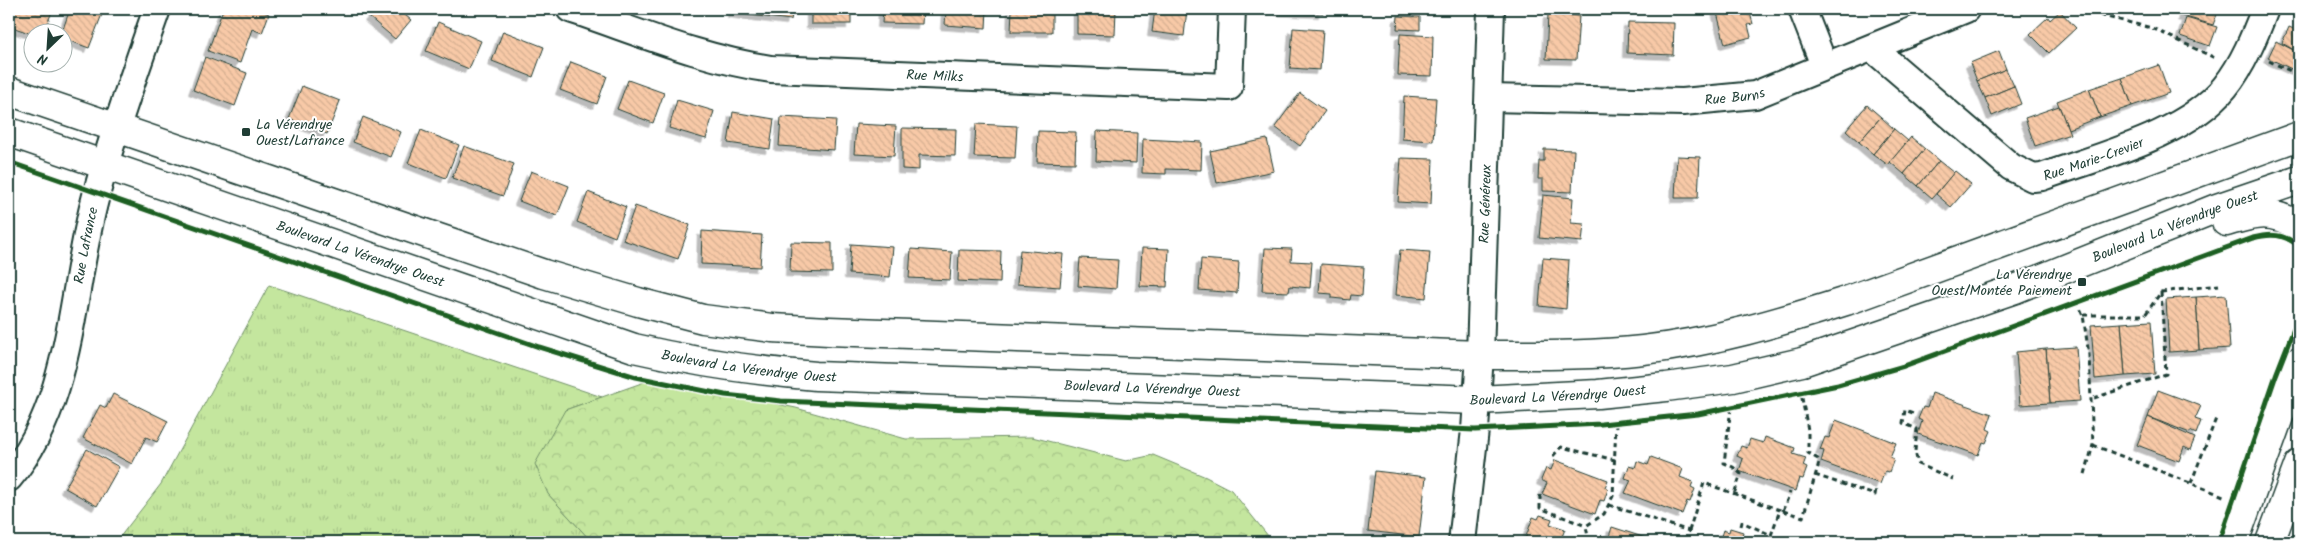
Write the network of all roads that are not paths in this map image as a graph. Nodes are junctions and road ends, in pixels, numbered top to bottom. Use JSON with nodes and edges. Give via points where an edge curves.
{"nodes":[{"id":1,"x":157,"y":9,"type":"edge"},
{"id":2,"x":570,"y":9,"type":"edge"},
{"id":3,"x":1232,"y":9,"type":"edge"},
{"id":4,"x":1491,"y":9,"type":"edge"},
{"id":5,"x":1802,"y":9,"type":"edge"},
{"id":6,"x":1966,"y":9,"type":"edge"},
{"id":7,"x":2265,"y":9,"type":"edge"},
{"id":8,"x":1872,"y":48,"type":"junction"},
{"id":9,"x":1824,"y":66,"type":"junction"},
{"id":10,"x":9,"y":91,"type":"edge"},
{"id":11,"x":1489,"y":98,"type":"junction"},
{"id":12,"x":116,"y":128,"type":"junction"},
{"id":13,"x":9,"y":132,"type":"edge"},
{"id":14,"x":2299,"y":136,"type":"edge"},
{"id":15,"x":106,"y":165,"type":"junction"},
{"id":16,"x":2299,"y":180,"type":"edge"},
{"id":17,"x":2299,"y":226,"type":"edge"},
{"id":18,"x":2078,"y":263,"type":"junction"},
{"id":19,"x":1480,"y":355,"type":"junction"},
{"id":20,"x":2299,"y":361,"type":"edge"},
{"id":21,"x":1477,"y":400,"type":"junction"},
{"id":22,"x":2299,"y":464,"type":"edge"},
{"id":23,"x":9,"y":478,"type":"edge"},
{"id":24,"x":2299,"y":483,"type":"edge"},
{"id":25,"x":1462,"y":542,"type":"edge"},
{"id":26,"x":2234,"y":542,"type":"edge"},
{"id":27,"x":2270,"y":542,"type":"edge"}],
"edges":[{"from":1,"to":12,"type":"street","name":"Rue Lafrance"},
{"from":2,"to":3,"type":"street","name":"Rue Milks","via":[[719,59],[771,69],[1229,87]]},
{"from":4,"to":11,"type":"street","name":"Rue Généreux"},
{"from":5,"to":9,"type":"street"},
{"from":6,"to":8,"type":"street","name":"Rue Burns"},
{"from":7,"to":8,"type":"street","name":"Rue Marie-Crevier","via":[[2236,73],[2211,102],[2192,116],[2149,138],[2033,178],[2011,167]]},
{"from":8,"to":9,"type":"street","name":"Rue Burns"},
{"from":9,"to":11,"type":"street","name":"Rue Burns","via":[[1755,95],[1729,99],[1683,102]]},
{"from":10,"to":12,"type":"main road"},
{"from":11,"to":19,"type":"street","name":"Rue Généreux"},
{"from":12,"to":15,"type":"street","name":"Rue Lafrance"},
{"from":12,"to":19,"type":"main road","via":[[544,274],[703,318],[772,328],[829,331]]},
{"from":13,"to":15,"type":"main road","name":"Boulevard La Vérendrye Ouest"},
{"from":14,"to":19,"type":"main road","via":[[1846,301],[1782,321],[1714,338],[1644,350]]},
{"from":15,"to":21,"type":"main road","name":"Boulevard La Vérendrye Ouest","via":[[634,348],[691,361],[816,376]]},
{"from":15,"to":23,"type":"street","name":"Rue Lafrance","via":[[96,193],[69,333],[47,414],[30,448]]},
{"from":16,"to":18,"type":"main road","name":"Boulevard La Vérendrye Ouest","via":[[2216,208]]},
{"from":17,"to":18,"type":"main road","via":[[2276,215],[2259,212]]},
{"from":18,"to":21,"type":"main road","name":"Boulevard La Vérendrye Ouest","via":[[1944,315],[1802,362],[1733,378],[1598,394]]},
{"from":19,"to":21,"type":"street","name":"Rue Généreux"},
{"from":20,"to":26,"type":"main road"},
{"from":21,"to":25,"type":"street","name":"Rue Généreux"},
{"from":22,"to":27,"type":"main road"},
{"from":24,"to":27,"type":"main road"}]}
